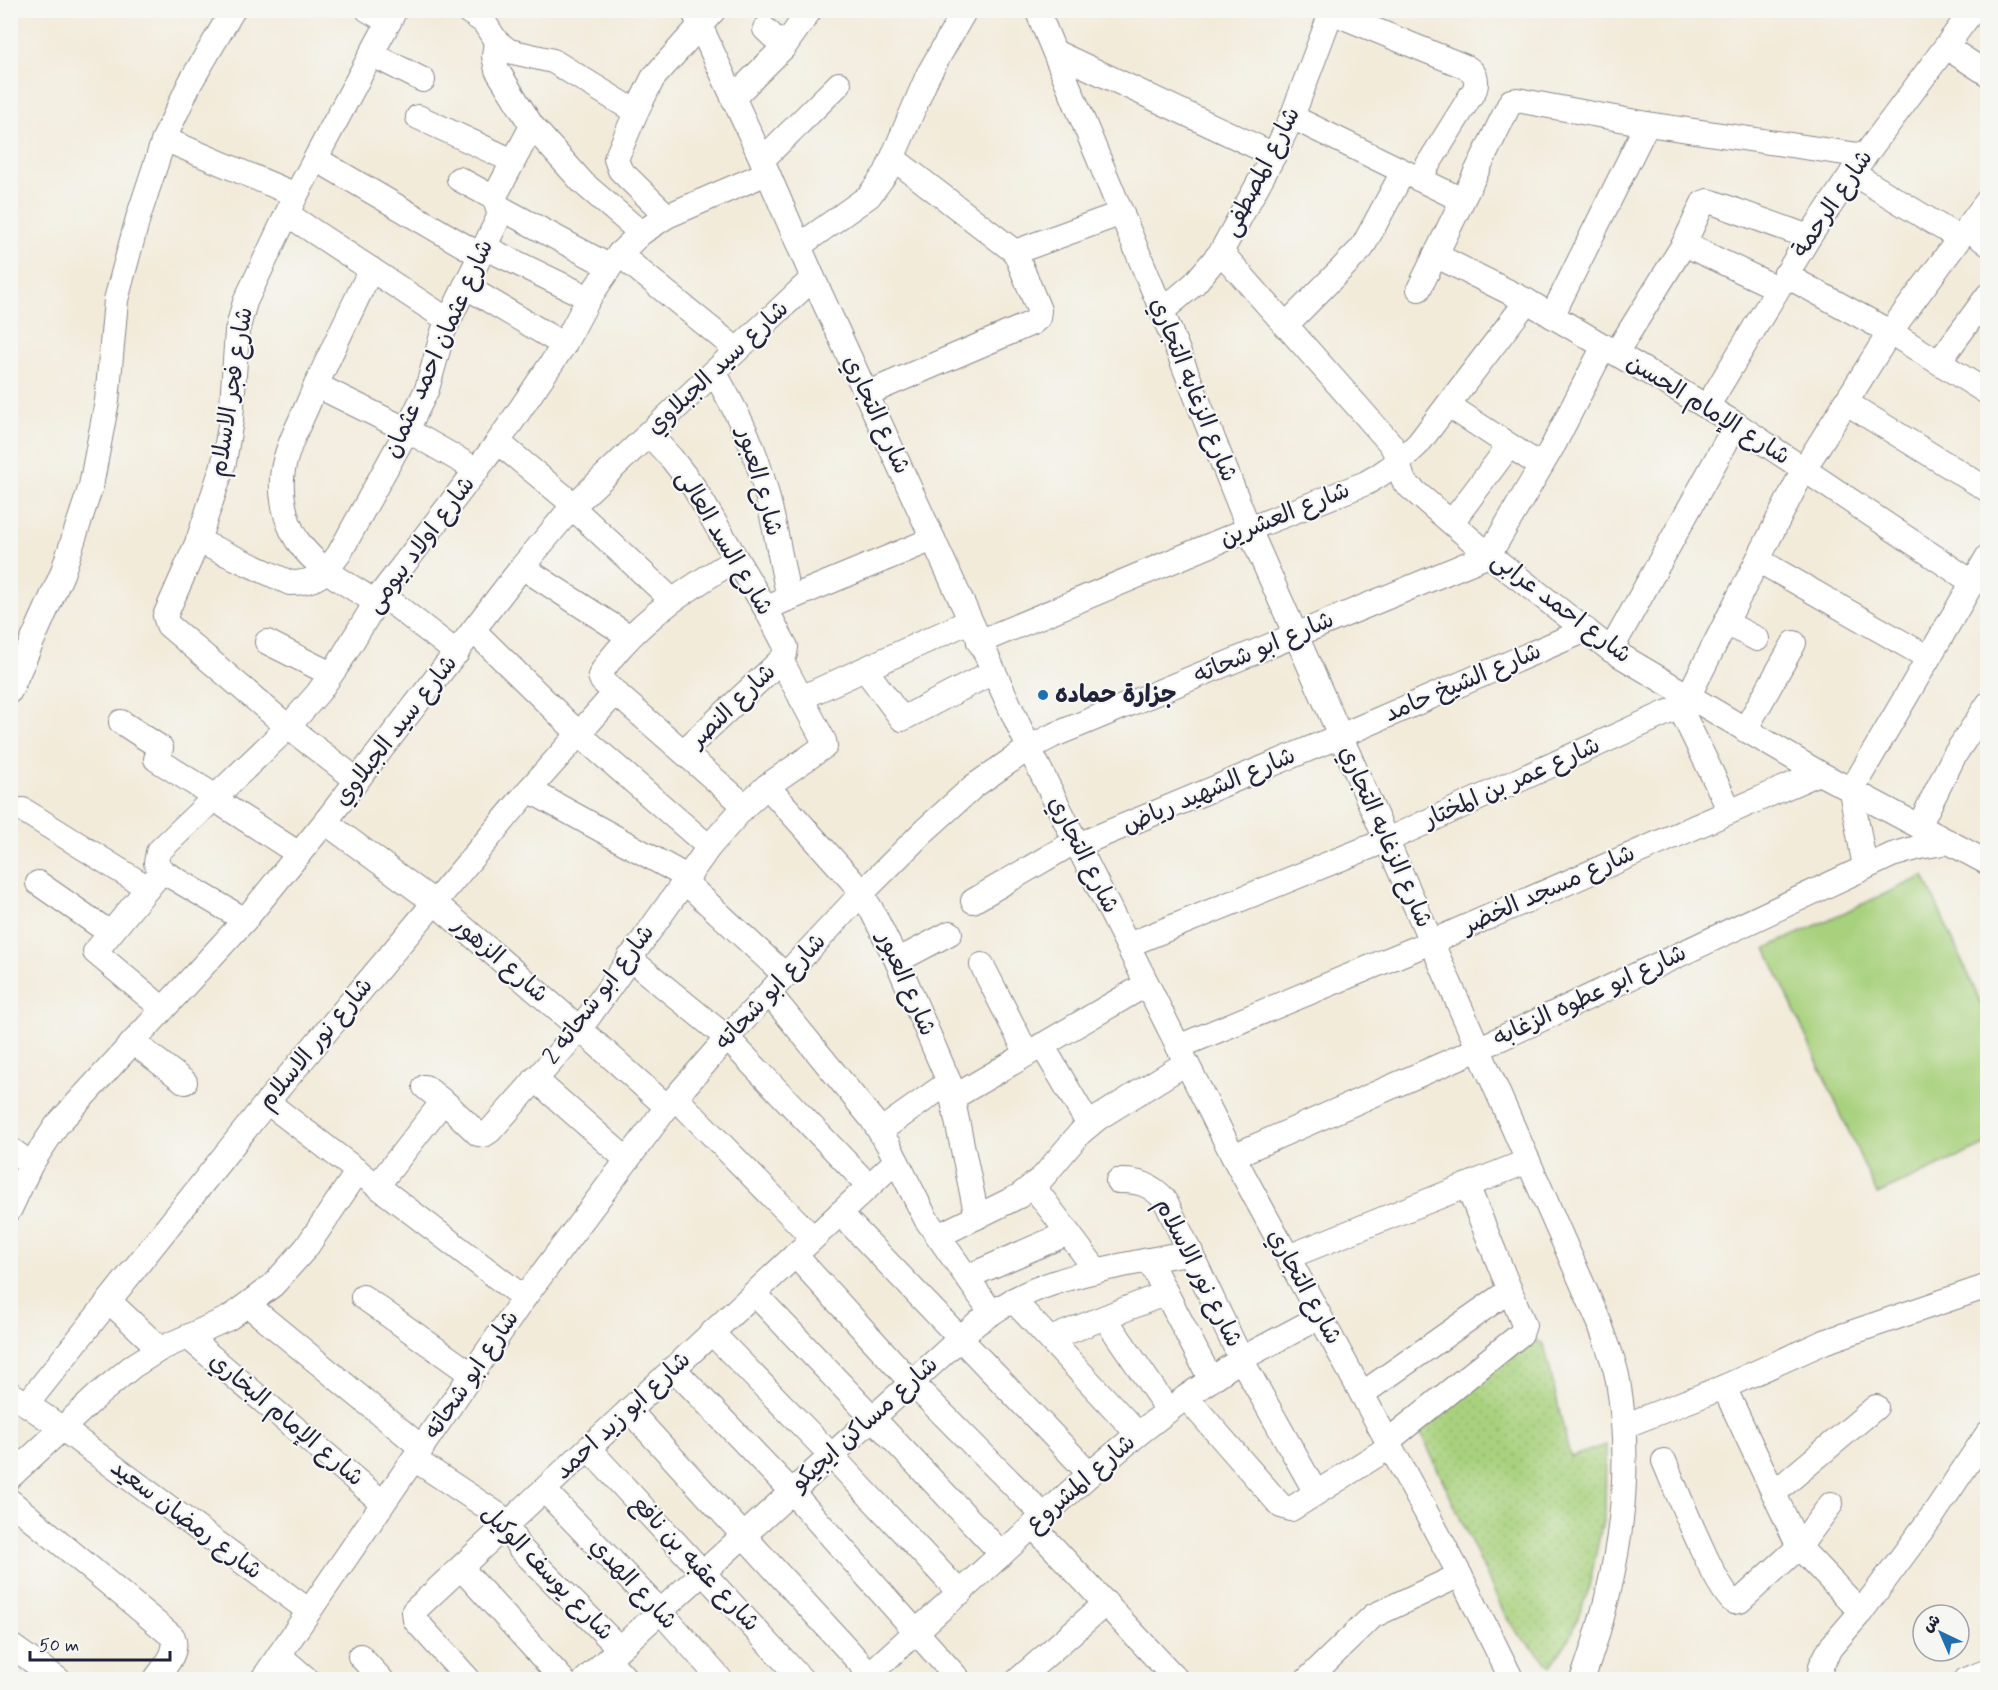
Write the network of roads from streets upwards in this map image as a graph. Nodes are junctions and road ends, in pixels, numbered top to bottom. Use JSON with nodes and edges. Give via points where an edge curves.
{"nodes":[{"id":1,"x":234,"y":10,"type":"edge"},
{"id":2,"x":466,"y":10,"type":"edge"},
{"id":3,"x":810,"y":10,"type":"edge"},
{"id":4,"x":965,"y":10,"type":"edge"},
{"id":5,"x":1037,"y":10,"type":"edge"},
{"id":6,"x":1972,"y":10,"type":"edge"},
{"id":7,"x":1329,"y":12,"type":"edge"},
{"id":8,"x":384,"y":14,"type":"edge"},
{"id":9,"x":702,"y":16,"type":"edge"},
{"id":10,"x":494,"y":26,"type":"edge"},
{"id":11,"x":765,"y":29,"type":"dead end"},
{"id":12,"x":784,"y":46,"type":"junction"},
{"id":13,"x":1946,"y":47,"type":"junction"},
{"id":14,"x":1055,"y":52,"type":"junction"},
{"id":15,"x":371,"y":54,"type":"junction"},
{"id":16,"x":1988,"y":74,"type":"edge"},
{"id":17,"x":423,"y":80,"type":"dead end"},
{"id":18,"x":839,"y":84,"type":"dead end"},
{"id":19,"x":733,"y":98,"type":"junction"},
{"id":20,"x":636,"y":112,"type":"junction"},
{"id":21,"x":418,"y":117,"type":"dead end"},
{"id":22,"x":1292,"y":117,"type":"junction"},
{"id":23,"x":1647,"y":124,"type":"junction"},
{"id":24,"x":532,"y":126,"type":"junction"},
{"id":25,"x":164,"y":139,"type":"junction"},
{"id":26,"x":1274,"y":155,"type":"junction"},
{"id":27,"x":316,"y":159,"type":"junction"},
{"id":28,"x":894,"y":159,"type":"junction"},
{"id":29,"x":513,"y":161,"type":"junction"},
{"id":30,"x":1858,"y":165,"type":"junction"},
{"id":31,"x":765,"y":166,"type":"junction"},
{"id":32,"x":1411,"y":175,"type":"junction"},
{"id":33,"x":459,"y":179,"type":"dead end"},
{"id":34,"x":1462,"y":200,"type":"junction"},
{"id":35,"x":1988,"y":200,"type":"edge"},
{"id":36,"x":496,"y":202,"type":"junction"},
{"id":37,"x":292,"y":204,"type":"junction"},
{"id":38,"x":1122,"y":213,"type":"junction"},
{"id":39,"x":667,"y":216,"type":"junction"},
{"id":40,"x":641,"y":233,"type":"junction"},
{"id":41,"x":1963,"y":233,"type":"junction"},
{"id":42,"x":1809,"y":237,"type":"junction"},
{"id":43,"x":1684,"y":244,"type":"junction"},
{"id":44,"x":1988,"y":244,"type":"edge"},
{"id":45,"x":799,"y":246,"type":"junction"},
{"id":46,"x":482,"y":251,"type":"junction"},
{"id":47,"x":1015,"y":252,"type":"junction"},
{"id":48,"x":1221,"y":252,"type":"junction"},
{"id":49,"x":1435,"y":255,"type":"junction"},
{"id":50,"x":614,"y":260,"type":"junction"},
{"id":51,"x":371,"y":269,"type":"junction"},
{"id":52,"x":813,"y":278,"type":"junction"},
{"id":53,"x":1781,"y":282,"type":"junction"},
{"id":54,"x":465,"y":286,"type":"junction"},
{"id":55,"x":1419,"y":289,"type":"dead end"},
{"id":56,"x":1988,"y":295,"type":"edge"},
{"id":57,"x":589,"y":298,"type":"junction"},
{"id":58,"x":1527,"y":301,"type":"junction"},
{"id":59,"x":1162,"y":311,"type":"junction"},
{"id":60,"x":1552,"y":316,"type":"junction"},
{"id":61,"x":448,"y":320,"type":"junction"},
{"id":62,"x":1285,"y":326,"type":"junction"},
{"id":63,"x":1890,"y":332,"type":"junction"},
{"id":64,"x":564,"y":345,"type":"junction"},
{"id":65,"x":737,"y":350,"type":"junction"},
{"id":66,"x":1610,"y":350,"type":"junction"},
{"id":67,"x":1939,"y":362,"type":"junction"},
{"id":68,"x":714,"y":372,"type":"junction"},
{"id":69,"x":316,"y":385,"type":"junction"},
{"id":70,"x":1988,"y":393,"type":"edge"},
{"id":71,"x":866,"y":394,"type":"junction"},
{"id":72,"x":1845,"y":402,"type":"junction"},
{"id":73,"x":1448,"y":405,"type":"junction"},
{"id":74,"x":1707,"y":407,"type":"junction"},
{"id":75,"x":1736,"y":424,"type":"junction"},
{"id":76,"x":407,"y":430,"type":"junction"},
{"id":77,"x":648,"y":433,"type":"junction"},
{"id":78,"x":498,"y":442,"type":"junction"},
{"id":79,"x":1509,"y":446,"type":"junction"},
{"id":80,"x":1398,"y":462,"type":"junction"},
{"id":81,"x":1541,"y":466,"type":"junction"},
{"id":82,"x":1804,"y":469,"type":"junction"},
{"id":83,"x":477,"y":470,"type":"junction"},
{"id":84,"x":1988,"y":490,"type":"edge"},
{"id":85,"x":573,"y":506,"type":"junction"},
{"id":86,"x":1452,"y":522,"type":"junction"},
{"id":87,"x":1249,"y":529,"type":"junction"},
{"id":88,"x":933,"y":539,"type":"junction"},
{"id":89,"x":198,"y":541,"type":"junction"},
{"id":90,"x":1489,"y":555,"type":"junction"},
{"id":91,"x":1988,"y":556,"type":"edge"},
{"id":92,"x":736,"y":560,"type":"junction"},
{"id":93,"x":1758,"y":560,"type":"junction"},
{"id":94,"x":522,"y":567,"type":"junction"},
{"id":95,"x":327,"y":571,"type":"junction"},
{"id":96,"x":1972,"y":582,"type":"junction"},
{"id":97,"x":378,"y":598,"type":"junction"},
{"id":98,"x":789,"y":598,"type":"junction"},
{"id":99,"x":672,"y":600,"type":"junction"},
{"id":100,"x":766,"y":609,"type":"junction"},
{"id":101,"x":1726,"y":623,"type":"junction"},
{"id":102,"x":1586,"y":630,"type":"junction"},
{"id":103,"x":474,"y":631,"type":"junction"},
{"id":104,"x":975,"y":632,"type":"junction"},
{"id":105,"x":1296,"y":634,"type":"junction"},
{"id":106,"x":630,"y":637,"type":"junction"},
{"id":107,"x":1758,"y":639,"type":"dead end"},
{"id":108,"x":267,"y":642,"type":"dead end"},
{"id":109,"x":1794,"y":643,"type":"dead end"},
{"id":110,"x":1611,"y":650,"type":"junction"},
{"id":111,"x":458,"y":653,"type":"junction"},
{"id":112,"x":1927,"y":657,"type":"junction"},
{"id":113,"x":781,"y":660,"type":"junction"},
{"id":114,"x":865,"y":669,"type":"junction"},
{"id":115,"x":993,"y":672,"type":"junction"},
{"id":116,"x":331,"y":674,"type":"junction"},
{"id":117,"x":10,"y":691,"type":"edge"},
{"id":118,"x":616,"y":692,"type":"junction"},
{"id":119,"x":801,"y":698,"type":"junction"},
{"id":120,"x":1688,"y":702,"type":"junction"},
{"id":121,"x":1988,"y":704,"type":"edge"},
{"id":122,"x":121,"y":722,"type":"dead end"},
{"id":123,"x":288,"y":728,"type":"junction"},
{"id":124,"x":1745,"y":730,"type":"junction"},
{"id":125,"x":580,"y":735,"type":"junction"},
{"id":126,"x":1340,"y":736,"type":"junction"},
{"id":127,"x":1029,"y":748,"type":"junction"},
{"id":128,"x":684,"y":752,"type":"junction"},
{"id":129,"x":1819,"y":773,"type":"junction"},
{"id":130,"x":357,"y":780,"type":"junction"},
{"id":131,"x":767,"y":786,"type":"junction"},
{"id":132,"x":530,"y":790,"type":"junction"},
{"id":133,"x":1851,"y":791,"type":"junction"},
{"id":134,"x":215,"y":798,"type":"junction"},
{"id":135,"x":745,"y":806,"type":"junction"},
{"id":136,"x":23,"y":810,"type":"dead end"},
{"id":137,"x":1730,"y":811,"type":"junction"},
{"id":138,"x":325,"y":822,"type":"junction"},
{"id":139,"x":1919,"y":826,"type":"junction"},
{"id":140,"x":1387,"y":840,"type":"junction"},
{"id":141,"x":1948,"y":842,"type":"junction"},
{"id":142,"x":1077,"y":843,"type":"junction"},
{"id":143,"x":709,"y":847,"type":"junction"},
{"id":144,"x":299,"y":854,"type":"junction"},
{"id":145,"x":1988,"y":863,"type":"edge"},
{"id":146,"x":1865,"y":867,"type":"junction"},
{"id":147,"x":155,"y":879,"type":"junction"},
{"id":148,"x":686,"y":879,"type":"junction"},
{"id":149,"x":39,"y":883,"type":"dead end"},
{"id":150,"x":862,"y":893,"type":"junction"},
{"id":151,"x":973,"y":901,"type":"dead end"},
{"id":152,"x":434,"y":903,"type":"junction"},
{"id":153,"x":245,"y":920,"type":"junction"},
{"id":154,"x":110,"y":933,"type":"junction"},
{"id":155,"x":950,"y":933,"type":"dead end"},
{"id":156,"x":1431,"y":942,"type":"junction"},
{"id":157,"x":1128,"y":945,"type":"junction"},
{"id":158,"x":629,"y":958,"type":"junction"},
{"id":159,"x":897,"y":961,"type":"junction"},
{"id":160,"x":982,"y":965,"type":"dead end"},
{"id":161,"x":778,"y":984,"type":"junction"},
{"id":162,"x":1147,"y":984,"type":"junction"},
{"id":163,"x":163,"y":1009,"type":"junction"},
{"id":164,"x":580,"y":1029,"type":"junction"},
{"id":165,"x":727,"y":1038,"type":"junction"},
{"id":166,"x":133,"y":1042,"type":"junction"},
{"id":167,"x":1034,"y":1049,"type":"junction"},
{"id":168,"x":1478,"y":1049,"type":"junction"},
{"id":169,"x":1183,"y":1055,"type":"junction"},
{"id":170,"x":535,"y":1079,"type":"junction"},
{"id":171,"x":185,"y":1082,"type":"dead end"},
{"id":172,"x":425,"y":1087,"type":"dead end"},
{"id":173,"x":951,"y":1090,"type":"junction"},
{"id":174,"x":267,"y":1102,"type":"junction"},
{"id":175,"x":444,"y":1102,"type":"junction"},
{"id":176,"x":672,"y":1103,"type":"junction"},
{"id":177,"x":1089,"y":1125,"type":"junction"},
{"id":178,"x":880,"y":1131,"type":"junction"},
{"id":179,"x":10,"y":1149,"type":"edge"},
{"id":180,"x":1233,"y":1156,"type":"junction"},
{"id":181,"x":627,"y":1160,"type":"junction"},
{"id":182,"x":896,"y":1161,"type":"junction"},
{"id":183,"x":1528,"y":1161,"type":"junction"},
{"id":184,"x":31,"y":1164,"type":"junction"},
{"id":185,"x":358,"y":1171,"type":"junction"},
{"id":186,"x":1118,"y":1181,"type":"dead end"},
{"id":187,"x":1467,"y":1185,"type":"junction"},
{"id":188,"x":378,"y":1186,"type":"junction"},
{"id":189,"x":869,"y":1186,"type":"junction"},
{"id":190,"x":1033,"y":1186,"type":"junction"},
{"id":191,"x":10,"y":1209,"type":"edge"},
{"id":192,"x":840,"y":1214,"type":"junction"},
{"id":193,"x":977,"y":1217,"type":"junction"},
{"id":194,"x":1068,"y":1233,"type":"junction"},
{"id":195,"x":938,"y":1236,"type":"junction"},
{"id":196,"x":813,"y":1238,"type":"junction"},
{"id":197,"x":1191,"y":1252,"type":"junction"},
{"id":198,"x":795,"y":1255,"type":"junction"},
{"id":199,"x":1288,"y":1257,"type":"junction"},
{"id":200,"x":1149,"y":1260,"type":"junction"},
{"id":201,"x":1096,"y":1270,"type":"junction"},
{"id":202,"x":967,"y":1277,"type":"junction"},
{"id":203,"x":1988,"y":1286,"type":"edge"},
{"id":204,"x":1510,"y":1290,"type":"junction"},
{"id":205,"x":754,"y":1293,"type":"junction"},
{"id":206,"x":1166,"y":1293,"type":"junction"},
{"id":207,"x":363,"y":1297,"type":"dead end"},
{"id":208,"x":524,"y":1298,"type":"junction"},
{"id":209,"x":1013,"y":1300,"type":"junction"},
{"id":210,"x":109,"y":1301,"type":"junction"},
{"id":211,"x":248,"y":1305,"type":"junction"},
{"id":212,"x":992,"y":1312,"type":"junction"},
{"id":213,"x":1320,"y":1317,"type":"junction"},
{"id":214,"x":1105,"y":1318,"type":"junction"},
{"id":215,"x":712,"y":1333,"type":"junction"},
{"id":216,"x":188,"y":1336,"type":"junction"},
{"id":217,"x":959,"y":1338,"type":"junction"},
{"id":218,"x":1050,"y":1340,"type":"junction"},
{"id":219,"x":160,"y":1350,"type":"junction"},
{"id":220,"x":1242,"y":1359,"type":"junction"},
{"id":221,"x":674,"y":1368,"type":"junction"},
{"id":222,"x":471,"y":1374,"type":"junction"},
{"id":223,"x":1211,"y":1380,"type":"junction"},
{"id":224,"x":911,"y":1382,"type":"junction"},
{"id":225,"x":1725,"y":1387,"type":"junction"},
{"id":226,"x":1362,"y":1394,"type":"junction"},
{"id":227,"x":19,"y":1399,"type":"edge"},
{"id":228,"x":1177,"y":1403,"type":"junction"},
{"id":229,"x":1876,"y":1407,"type":"dead end"},
{"id":230,"x":629,"y":1410,"type":"junction"},
{"id":231,"x":871,"y":1418,"type":"junction"},
{"id":232,"x":1624,"y":1426,"type":"junction"},
{"id":233,"x":63,"y":1429,"type":"junction"},
{"id":234,"x":1988,"y":1433,"type":"edge"},
{"id":235,"x":1138,"y":1434,"type":"junction"},
{"id":236,"x":1389,"y":1444,"type":"junction"},
{"id":237,"x":589,"y":1449,"type":"junction"},
{"id":238,"x":418,"y":1454,"type":"junction"},
{"id":239,"x":831,"y":1455,"type":"junction"},
{"id":240,"x":1664,"y":1461,"type":"dead end"},
{"id":241,"x":1090,"y":1474,"type":"junction"},
{"id":242,"x":10,"y":1477,"type":"edge"},
{"id":243,"x":544,"y":1490,"type":"junction"},
{"id":244,"x":791,"y":1491,"type":"junction"},
{"id":245,"x":1316,"y":1493,"type":"junction"},
{"id":246,"x":1774,"y":1493,"type":"junction"},
{"id":247,"x":10,"y":1501,"type":"edge"},
{"id":248,"x":384,"y":1503,"type":"junction"},
{"id":249,"x":1831,"y":1504,"type":"dead end"},
{"id":250,"x":1038,"y":1521,"type":"junction"},
{"id":251,"x":507,"y":1525,"type":"junction"},
{"id":252,"x":744,"y":1534,"type":"junction"},
{"id":253,"x":1799,"y":1547,"type":"junction"},
{"id":254,"x":1002,"y":1554,"type":"junction"},
{"id":255,"x":460,"y":1568,"type":"junction"},
{"id":256,"x":703,"y":1572,"type":"junction"},
{"id":257,"x":1460,"y":1575,"type":"junction"},
{"id":258,"x":960,"y":1593,"type":"junction"},
{"id":259,"x":1106,"y":1603,"type":"junction"},
{"id":260,"x":309,"y":1611,"type":"junction"},
{"id":261,"x":660,"y":1611,"type":"junction"},
{"id":262,"x":1861,"y":1612,"type":"junction"},
{"id":263,"x":916,"y":1633,"type":"junction"},
{"id":264,"x":10,"y":1645,"type":"edge"},
{"id":265,"x":613,"y":1653,"type":"junction"},
{"id":266,"x":279,"y":1655,"type":"junction"},
{"id":267,"x":360,"y":1656,"type":"dead end"},
{"id":268,"x":1168,"y":1676,"type":"edge"},
{"id":269,"x":867,"y":1677,"type":"edge"},
{"id":270,"x":59,"y":1680,"type":"edge"},
{"id":271,"x":156,"y":1680,"type":"edge"},
{"id":272,"x":262,"y":1680,"type":"edge"},
{"id":273,"x":308,"y":1680,"type":"edge"},
{"id":274,"x":382,"y":1680,"type":"edge"},
{"id":275,"x":469,"y":1680,"type":"edge"},
{"id":276,"x":563,"y":1680,"type":"edge"},
{"id":277,"x":585,"y":1680,"type":"edge"},
{"id":278,"x":627,"y":1680,"type":"edge"},
{"id":279,"x":721,"y":1680,"type":"edge"},
{"id":280,"x":802,"y":1680,"type":"edge"},
{"id":281,"x":959,"y":1680,"type":"edge"},
{"id":282,"x":1018,"y":1680,"type":"edge"},
{"id":283,"x":1306,"y":1680,"type":"edge"},
{"id":284,"x":1512,"y":1680,"type":"edge"},
{"id":285,"x":1582,"y":1680,"type":"edge"},
{"id":286,"x":1819,"y":1680,"type":"edge"}],
"edges":[{"from":1,"to":25,"type":"street","via":[[190,83]]},
{"from":2,"to":10,"type":"street"},
{"from":3,"to":12,"type":"street"},
{"from":4,"to":28,"type":"street","via":[[924,84]]},
{"from":5,"to":14,"type":"street","name":"شارع الزغابه التجاري"},
{"from":6,"to":13,"type":"street","name":"شارع الرحمة"},
{"from":7,"to":22,"type":"street","name":"شارع المصطفى"},
{"from":7,"to":32,"type":"street","via":[[1474,73],[1475,88]]},
{"from":8,"to":15,"type":"street","name":"شارع فجر الاسلام"},
{"from":9,"to":19,"type":"street","name":"شارع التجاري"},
{"from":9,"to":20,"type":"street","via":[[653,78]]},
{"from":10,"to":20,"type":"street","via":[[509,51],[553,61]]},
{"from":10,"to":24,"type":"street","via":[[497,70]]},
{"from":11,"to":12,"type":"street"},
{"from":12,"to":19,"type":"street"},
{"from":13,"to":16,"type":"street"},
{"from":13,"to":30,"type":"street","name":"شارع الرحمة"},
{"from":14,"to":26,"type":"street"},
{"from":14,"to":38,"type":"street","name":"شارع الزغابه التجاري"},
{"from":15,"to":17,"type":"street"},
{"from":15,"to":27,"type":"street","name":"شارع فجر الاسلام"},
{"from":18,"to":31,"type":"street"},
{"from":19,"to":31,"type":"street","name":"شارع التجاري"},
{"from":20,"to":39,"type":"street","via":[[617,156],[617,167]]},
{"from":21,"to":29,"type":"street"},
{"from":22,"to":26,"type":"street","name":"شارع المصطفى"},
{"from":22,"to":32,"type":"street"},
{"from":23,"to":30,"type":"street"},
{"from":23,"to":34,"type":"street","via":[[1511,101]]},
{"from":23,"to":60,"type":"street"},
{"from":24,"to":29,"type":"street","name":"شارع عثمان احمد عثمان"},
{"from":24,"to":40,"type":"street","via":[[583,183]]},
{"from":25,"to":37,"type":"street"},
{"from":25,"to":117,"type":"street","via":[[116,300],[107,401],[92,486],[62,574]]},
{"from":26,"to":48,"type":"street","name":"شارع المصطفى"},
{"from":27,"to":37,"type":"street","name":"شارع فجر الاسلام"},
{"from":27,"to":46,"type":"street"},
{"from":28,"to":45,"type":"street","via":[[869,196]]},
{"from":28,"to":47,"type":"street"},
{"from":29,"to":36,"type":"street","name":"شارع عثمان احمد عثمان"},
{"from":30,"to":41,"type":"street"},
{"from":30,"to":42,"type":"street","name":"شارع الرحمة"},
{"from":31,"to":39,"type":"street","name":"شارع اولاد بيومى"},
{"from":31,"to":45,"type":"street","name":"شارع التجاري"},
{"from":32,"to":34,"type":"street"},
{"from":32,"to":62,"type":"street","via":[[1362,248]]},
{"from":33,"to":36,"type":"street"},
{"from":34,"to":49,"type":"street"},
{"from":35,"to":41,"type":"street"},
{"from":36,"to":46,"type":"street","name":"شارع عثمان احمد عثمان","via":[[499,217]]},
{"from":36,"to":50,"type":"street"},
{"from":37,"to":51,"type":"street"},
{"from":37,"to":89,"type":"street","name":"شارع فجر الاسلام","via":[[240,316],[228,441],[219,482]]},
{"from":38,"to":47,"type":"street"},
{"from":38,"to":59,"type":"street","name":"شارع الزغابه التجاري"},
{"from":39,"to":40,"type":"street","name":"شارع اولاد بيومى"},
{"from":40,"to":50,"type":"street","name":"شارع اولاد بيومى"},
{"from":41,"to":44,"type":"street"},
{"from":41,"to":63,"type":"street"},
{"from":42,"to":43,"type":"street","via":[[1708,201],[1700,207]]},
{"from":42,"to":53,"type":"street","name":"شارع الرحمة"},
{"from":43,"to":53,"type":"street"},
{"from":43,"to":66,"type":"street"},
{"from":45,"to":52,"type":"street","name":"شارع التجاري"},
{"from":46,"to":54,"type":"street","name":"شارع عثمان احمد عثمان"},
{"from":46,"to":57,"type":"street"},
{"from":47,"to":71,"type":"street","via":[[1039,310],[1038,318]]},
{"from":48,"to":59,"type":"street","name":"شارع المصطفى","via":[[1194,284]]},
{"from":48,"to":62,"type":"street","name":"شارع احمد عرابى"},
{"from":49,"to":55,"type":"street"},
{"from":49,"to":58,"type":"street","name":"شارع الإمام الحسن"},
{"from":50,"to":57,"type":"street","name":"شارع اولاد بيومى"},
{"from":50,"to":65,"type":"street"},
{"from":51,"to":61,"type":"street"},
{"from":51,"to":69,"type":"street"},
{"from":52,"to":65,"type":"street","name":"شارع سيد الجبلاوي"},
{"from":52,"to":71,"type":"street","name":"شارع التجاري"},
{"from":53,"to":63,"type":"street"},
{"from":53,"to":74,"type":"street","name":"شارع الرحمة"},
{"from":54,"to":61,"type":"street","name":"شارع عثمان احمد عثمان"},
{"from":54,"to":64,"type":"street"},
{"from":56,"to":67,"type":"street"},
{"from":57,"to":64,"type":"street","name":"شارع اولاد بيومى"},
{"from":58,"to":60,"type":"street","name":"شارع الإمام الحسن"},
{"from":58,"to":73,"type":"street","name":"شارع العشرين"},
{"from":59,"to":87,"type":"street","name":"شارع الزغابه التجاري"},
{"from":60,"to":66,"type":"street","name":"شارع الإمام الحسن"},
{"from":61,"to":76,"type":"street","name":"شارع عثمان احمد عثمان","via":[[427,389]]},
{"from":62,"to":80,"type":"street","name":"شارع احمد عرابى","via":[[1390,443]]},
{"from":63,"to":67,"type":"street"},
{"from":63,"to":72,"type":"street"},
{"from":64,"to":78,"type":"street","name":"شارع اولاد بيومى"},
{"from":65,"to":68,"type":"street","name":"شارع سيد الجبلاوي"},
{"from":66,"to":74,"type":"street","name":"شارع الإمام الحسن"},
{"from":66,"to":81,"type":"street"},
{"from":67,"to":70,"type":"street"},
{"from":68,"to":77,"type":"street","name":"شارع سيد الجبلاوي"},
{"from":68,"to":98,"type":"street","name":"شارع العبور","via":[[754,452]]},
{"from":69,"to":76,"type":"street"},
{"from":69,"to":95,"type":"street","via":[[287,450],[282,495],[296,538]]},
{"from":71,"to":88,"type":"street","name":"شارع التجاري"},
{"from":72,"to":82,"type":"street"},
{"from":72,"to":84,"type":"street"},
{"from":73,"to":79,"type":"street"},
{"from":73,"to":80,"type":"street","name":"شارع العشرين","via":[[1418,444]]},
{"from":74,"to":75,"type":"street","name":"شارع الإمام الحسن"},
{"from":75,"to":82,"type":"street","name":"شارع الإمام الحسن"},
{"from":75,"to":110,"type":"street"},
{"from":76,"to":83,"type":"street"},
{"from":76,"to":95,"type":"street","name":"شارع عثمان احمد عثمان"},
{"from":77,"to":85,"type":"street","name":"شارع سيد الجبلاوي"},
{"from":77,"to":92,"type":"street","name":"شارع السد العالى","via":[[693,486]]},
{"from":78,"to":83,"type":"street","name":"شارع اولاد بيومى"},
{"from":78,"to":85,"type":"street"},
{"from":79,"to":81,"type":"street"},
{"from":79,"to":86,"type":"street"},
{"from":80,"to":86,"type":"street","name":"شارع احمد عرابى","via":[[1405,483]]},
{"from":80,"to":87,"type":"street","name":"شارع العشرين","via":[[1366,483]]},
{"from":81,"to":90,"type":"street"},
{"from":82,"to":93,"type":"street"},
{"from":82,"to":96,"type":"street","name":"شارع الإمام الحسن"},
{"from":83,"to":97,"type":"street","name":"شارع اولاد بيومى"},
{"from":85,"to":94,"type":"street","name":"شارع سيد الجبلاوي"},
{"from":85,"to":99,"type":"street"},
{"from":86,"to":90,"type":"street","name":"شارع احمد عرابى"},
{"from":87,"to":104,"type":"street","name":"شارع العشرين"},
{"from":87,"to":105,"type":"street","name":"شارع الزغابه التجاري"},
{"from":88,"to":98,"type":"street"},
{"from":88,"to":104,"type":"street","name":"شارع التجاري"},
{"from":89,"to":95,"type":"street","via":[[290,583],[316,579]]},
{"from":89,"to":123,"type":"street","name":"شارع فجر الاسلام","via":[[165,616],[166,622]]},
{"from":90,"to":102,"type":"street","name":"شارع احمد عرابى"},
{"from":90,"to":105,"type":"street","name":"شارع ابو شحاته"},
{"from":91,"to":96,"type":"street"},
{"from":92,"to":99,"type":"street"},
{"from":92,"to":100,"type":"street","name":"شارع السد العالى"},
{"from":93,"to":101,"type":"street"},
{"from":93,"to":112,"type":"street"},
{"from":94,"to":103,"type":"street","name":"شارع سيد الجبلاوي"},
{"from":94,"to":106,"type":"street"},
{"from":95,"to":97,"type":"street"},
{"from":96,"to":112,"type":"street"},
{"from":97,"to":111,"type":"street"},
{"from":97,"to":116,"type":"street","name":"شارع اولاد بيومى"},
{"from":98,"to":100,"type":"street"},
{"from":99,"to":106,"type":"street"},
{"from":100,"to":113,"type":"street","name":"شارع السد العالى","via":[[786,647]]},
{"from":101,"to":107,"type":"street"},
{"from":101,"to":120,"type":"street"},
{"from":102,"to":110,"type":"street","name":"شارع احمد عرابى"},
{"from":102,"to":126,"type":"street","name":"شارع الشيخ حامد"},
{"from":103,"to":111,"type":"street","name":"شارع سيد الجبلاوي"},
{"from":103,"to":125,"type":"street"},
{"from":104,"to":114,"type":"street","name":"شارع العشرين"},
{"from":104,"to":115,"type":"street","name":"شارع التجاري"},
{"from":105,"to":126,"type":"street","name":"شارع الزغابه التجاري"},
{"from":105,"to":127,"type":"street","name":"شارع ابو شحاته"},
{"from":106,"to":118,"type":"street","via":[[601,673],[600,678]]},
{"from":108,"to":116,"type":"street"},
{"from":109,"to":124,"type":"street"},
{"from":110,"to":120,"type":"street","name":"شارع احمد عرابى"},
{"from":111,"to":130,"type":"street","name":"شارع سيد الجبلاوي"},
{"from":112,"to":133,"type":"street"},
{"from":113,"to":119,"type":"street"},
{"from":113,"to":128,"type":"street","name":"شارع النصر"},
{"from":114,"to":115,"type":"street","via":[[902,719]]},
{"from":114,"to":119,"type":"street","name":"شارع العشرين"},
{"from":115,"to":127,"type":"street","name":"شارع التجاري"},
{"from":116,"to":123,"type":"street","name":"شارع اولاد بيومى"},
{"from":118,"to":125,"type":"street","name":"شارع نور الاسلام"},
{"from":118,"to":128,"type":"street"},
{"from":119,"to":131,"type":"street","name":"شارع ابو شحاته 2","via":[[825,746]]},
{"from":120,"to":124,"type":"street","name":"شارع احمد عرابى"},
{"from":120,"to":137,"type":"street"},
{"from":120,"to":140,"type":"street","name":"شارع عمر بن المختار"},
{"from":121,"to":139,"type":"street","via":[[1954,756]]},
{"from":122,"to":134,"type":"street","via":[[161,748],[156,759]]},
{"from":123,"to":130,"type":"street","name":"شارع فجر الاسلام"},
{"from":123,"to":134,"type":"street","name":"شارع اولاد بيومى"},
{"from":124,"to":129,"type":"street","name":"شارع احمد عرابى"},
{"from":125,"to":132,"type":"street","name":"شارع نور الاسلام"},
{"from":125,"to":143,"type":"street"},
{"from":126,"to":140,"type":"street","name":"شارع الزغابه التجاري"},
{"from":126,"to":142,"type":"street","name":"شارع الشهيد رياض"},
{"from":127,"to":142,"type":"street","name":"شارع التجاري"},
{"from":127,"to":150,"type":"street","name":"شارع ابو شحاته","via":[[948,807]]},
{"from":128,"to":135,"type":"street"},
{"from":129,"to":133,"type":"street","name":"شارع احمد عرابى"},
{"from":129,"to":137,"type":"street","name":"شارع مسجد الخضر"},
{"from":130,"to":138,"type":"street","name":"شارع سيد الجبلاوي"},
{"from":131,"to":135,"type":"street","name":"شارع ابو شحاته 2"},
{"from":131,"to":150,"type":"street","name":"شارع العبور"},
{"from":132,"to":148,"type":"street"},
{"from":132,"to":152,"type":"street","name":"شارع نور الاسلام"},
{"from":133,"to":139,"type":"street","name":"شارع احمد عرابى"},
{"from":133,"to":146,"type":"street"},
{"from":134,"to":144,"type":"street"},
{"from":134,"to":147,"type":"street","name":"شارع اولاد بيومى","via":[[159,852]]},
{"from":135,"to":143,"type":"street","name":"شارع ابو شحاته 2"},
{"from":136,"to":147,"type":"street"},
{"from":137,"to":156,"type":"street","name":"شارع مسجد الخضر"},
{"from":138,"to":144,"type":"street","name":"شارع سيد الجبلاوي"},
{"from":138,"to":152,"type":"street","name":"شارع الزهور"},
{"from":139,"to":141,"type":"street","name":"شارع احمد عرابى"},
{"from":140,"to":156,"type":"street","name":"شارع الزغابه التجاري"},
{"from":140,"to":157,"type":"street","name":"شارع عمر بن المختار"},
{"from":141,"to":145,"type":"street","name":"شارع احمد عرابى"},
{"from":141,"to":146,"type":"street","name":"شارع ابو عطوه الزغابه","via":[[1901,852]]},
{"from":142,"to":151,"type":"street","name":"شارع الشهيد رياض"},
{"from":142,"to":157,"type":"street","name":"شارع التجاري"},
{"from":143,"to":148,"type":"street","name":"شارع ابو شحاته 2"},
{"from":144,"to":153,"type":"street","name":"شارع سيد الجبلاوي"},
{"from":146,"to":168,"type":"street","name":"شارع ابو عطوه الزغابه"},
{"from":147,"to":153,"type":"street"},
{"from":147,"to":154,"type":"street"},
{"from":148,"to":158,"type":"street","name":"شارع ابو شحاته 2"},
{"from":148,"to":161,"type":"street"},
{"from":149,"to":154,"type":"street"},
{"from":150,"to":159,"type":"street","name":"شارع العبور"},
{"from":150,"to":161,"type":"street","name":"شارع ابو شحاته"},
{"from":152,"to":164,"type":"street","name":"شارع الزهور"},
{"from":152,"to":174,"type":"street","name":"شارع نور الاسلام"},
{"from":153,"to":163,"type":"street","name":"شارع سيد الجبلاوي"},
{"from":154,"to":163,"type":"street","via":[[95,953]]},
{"from":155,"to":159,"type":"street"},
{"from":156,"to":168,"type":"street","name":"شارع الزغابه التجاري"},
{"from":156,"to":169,"type":"street","name":"شارع مسجد الخضر"},
{"from":157,"to":162,"type":"street","name":"شارع التجاري"},
{"from":158,"to":164,"type":"street","name":"شارع ابو شحاته 2"},
{"from":158,"to":165,"type":"street"},
{"from":159,"to":173,"type":"street","name":"شارع العبور"},
{"from":160,"to":167,"type":"street"},
{"from":161,"to":165,"type":"street","name":"شارع ابو شحاته"},
{"from":161,"to":178,"type":"street"},
{"from":162,"to":167,"type":"street"},
{"from":162,"to":169,"type":"street","name":"شارع التجاري"},
{"from":163,"to":166,"type":"street","name":"شارع سيد الجبلاوي"},
{"from":164,"to":170,"type":"street","name":"شارع ابو شحاته 2"},
{"from":164,"to":176,"type":"street","name":"شارع الزهور"},
{"from":165,"to":176,"type":"street","name":"شارع ابو شحاته"},
{"from":165,"to":189,"type":"street"},
{"from":166,"to":171,"type":"street"},
{"from":166,"to":184,"type":"street","name":"شارع سيد الجبلاوي","via":[[57,1125]]},
{"from":167,"to":173,"type":"street"},
{"from":167,"to":177,"type":"street"},
{"from":168,"to":180,"type":"street","name":"شارع ابو عطوه الزغابه"},
{"from":168,"to":183,"type":"street","name":"شارع الزغابه التجاري"},
{"from":169,"to":177,"type":"street","name":"شارع مسجد الخضر"},
{"from":169,"to":180,"type":"street","name":"شارع التجاري"},
{"from":170,"to":175,"type":"street","name":"شارع ابو شحاته 2","via":[[484,1135],[478,1134]]},
{"from":170,"to":181,"type":"street"},
{"from":172,"to":175,"type":"street"},
{"from":173,"to":178,"type":"street"},
{"from":173,"to":193,"type":"street","name":"شارع العبور"},
{"from":174,"to":185,"type":"street"},
{"from":174,"to":210,"type":"street","name":"شارع نور الاسلام"},
{"from":175,"to":188,"type":"street"},
{"from":176,"to":181,"type":"street","name":"شارع ابو شحاته"},
{"from":176,"to":196,"type":"street","name":"شارع الزهور"},
{"from":177,"to":190,"type":"street","name":"شارع مسجد الخضر"},
{"from":178,"to":182,"type":"street"},
{"from":179,"to":184,"type":"street"},
{"from":180,"to":199,"type":"street","name":"شارع التجاري"},
{"from":181,"to":208,"type":"street","name":"شارع ابو شحاته"},
{"from":182,"to":189,"type":"street","name":"شارع ابو زيد احمد"},
{"from":182,"to":195,"type":"street"},
{"from":183,"to":187,"type":"street"},
{"from":183,"to":232,"type":"street","name":"شارع الزغابه التجاري","via":[[1600,1324],[1618,1378]]},
{"from":184,"to":191,"type":"street","name":"شارع سيد الجبلاوي"},
{"from":185,"to":188,"type":"street"},
{"from":185,"to":211,"type":"street","via":[[296,1261]]},
{"from":186,"to":197,"type":"street","name":"شارع نور الاسلام","via":[[1145,1184],[1160,1194]]},
{"from":187,"to":199,"type":"street"},
{"from":187,"to":204,"type":"street"},
{"from":188,"to":208,"type":"street"},
{"from":189,"to":192,"type":"street","name":"شارع ابو زيد احمد"},
{"from":190,"to":193,"type":"street","name":"شارع مسجد الخضر"},
{"from":190,"to":194,"type":"street"},
{"from":192,"to":196,"type":"street","name":"شارع ابو زيد احمد"},
{"from":192,"to":217,"type":"street"},
{"from":193,"to":195,"type":"street","name":"شارع مسجد الخضر"},
{"from":194,"to":201,"type":"street"},
{"from":194,"to":202,"type":"street"},
{"from":195,"to":202,"type":"street"},
{"from":196,"to":198,"type":"street","name":"شارع ابو زيد احمد"},
{"from":197,"to":200,"type":"street","name":"شارع مساكن ايجيكو"},
{"from":197,"to":220,"type":"street","name":"شارع نور الاسلام"},
{"from":198,"to":205,"type":"street","name":"شارع ابو زيد احمد"},
{"from":198,"to":224,"type":"street"},
{"from":199,"to":213,"type":"street","name":"شارع التجاري"},
{"from":200,"to":201,"type":"street","name":"شارع مساكن ايجيكو"},
{"from":200,"to":206,"type":"street"},
{"from":201,"to":209,"type":"street","name":"شارع مساكن ايجيكو","via":[[1040,1287]]},
{"from":202,"to":212,"type":"street"},
{"from":203,"to":225,"type":"street","via":[[1824,1342]]},
{"from":204,"to":226,"type":"street"},
{"from":204,"to":236,"type":"street","via":[[1524,1325],[1521,1334]]},
{"from":205,"to":215,"type":"street","name":"شارع ابو زيد احمد"},
{"from":205,"to":231,"type":"street"},
{"from":206,"to":214,"type":"street"},
{"from":206,"to":223,"type":"street"},
{"from":207,"to":222,"type":"street"},
{"from":208,"to":222,"type":"street","name":"شارع ابو شحاته"},
{"from":209,"to":212,"type":"street","name":"شارع مساكن ايجيكو"},
{"from":209,"to":218,"type":"street"},
{"from":210,"to":219,"type":"street"},
{"from":210,"to":227,"type":"street","name":"شارع نور الاسلام"},
{"from":211,"to":216,"type":"street"},
{"from":211,"to":238,"type":"street","name":"شارع يوسف الوكيل"},
{"from":212,"to":217,"type":"street","name":"شارع مساكن ايجيكو"},
{"from":213,"to":220,"type":"street","name":"شارع المشروع"},
{"from":213,"to":226,"type":"street","name":"شارع التجاري"},
{"from":214,"to":218,"type":"street"},
{"from":214,"to":228,"type":"street"},
{"from":215,"to":221,"type":"street","name":"شارع ابو زيد احمد"},
{"from":215,"to":239,"type":"street"},
{"from":216,"to":219,"type":"street"},
{"from":216,"to":248,"type":"street","name":"شارع الإمام البخاري"},
{"from":217,"to":224,"type":"street","name":"شارع مساكن ايجيكو"},
{"from":217,"to":241,"type":"street"},
{"from":218,"to":235,"type":"street"},
{"from":219,"to":233,"type":"street","via":[[115,1380]]},
{"from":220,"to":223,"type":"street","name":"شارع المشروع"},
{"from":220,"to":245,"type":"street","name":"شارع نور الاسلام"},
{"from":221,"to":230,"type":"street","name":"شارع ابو زيد احمد"},
{"from":221,"to":244,"type":"street"},
{"from":222,"to":238,"type":"street","name":"شارع ابو شحاته"},
{"from":223,"to":228,"type":"street","name":"شارع المشروع"},
{"from":224,"to":231,"type":"street","name":"شارع مساكن ايجيكو"},
{"from":224,"to":250,"type":"street"},
{"from":225,"to":232,"type":"street"},
{"from":225,"to":246,"type":"street"},
{"from":226,"to":236,"type":"street","name":"شارع التجاري"},
{"from":227,"to":233,"type":"street","name":"شارع رمضان سعيد"},
{"from":228,"to":235,"type":"street","name":"شارع المشروع"},
{"from":228,"to":245,"type":"street","via":[[1281,1506],[1291,1509]]},
{"from":229,"to":246,"type":"street"},
{"from":230,"to":237,"type":"street","name":"شارع ابو زيد احمد"},
{"from":230,"to":252,"type":"street"},
{"from":231,"to":239,"type":"street","name":"شارع مساكن ايجيكو"},
{"from":231,"to":254,"type":"street"},
{"from":232,"to":285,"type":"street","name":"شارع الزغابه التجاري","via":[[1624,1474],[1613,1570]]},
{"from":233,"to":242,"type":"street"},
{"from":233,"to":260,"type":"street","name":"شارع رمضان سعيد"},
{"from":234,"to":262,"type":"street"},
{"from":235,"to":241,"type":"street","name":"شارع المشروع"},
{"from":236,"to":245,"type":"street"},
{"from":236,"to":257,"type":"street","name":"شارع التجاري"},
{"from":237,"to":243,"type":"street","name":"شارع ابو زيد احمد"},
{"from":237,"to":256,"type":"street","name":"شارع عقبه بن نافع"},
{"from":238,"to":248,"type":"street","name":"شارع ابو شحاته"},
{"from":238,"to":251,"type":"street","name":"شارع يوسف الوكيل"},
{"from":239,"to":244,"type":"street","name":"شارع مساكن ايجيكو"},
{"from":239,"to":258,"type":"street"},
{"from":240,"to":253,"type":"street","via":[[1730,1600],[1740,1601]]},
{"from":241,"to":250,"type":"street","name":"شارع المشروع"},
{"from":243,"to":251,"type":"street","name":"شارع ابو زيد احمد"},
{"from":243,"to":261,"type":"street","name":"شارع الهدي"},
{"from":244,"to":252,"type":"street","name":"شارع مساكن ايجيكو"},
{"from":244,"to":263,"type":"street"},
{"from":246,"to":253,"type":"street"},
{"from":247,"to":271,"type":"street","via":[[173,1637],[174,1653]]},
{"from":248,"to":260,"type":"street","name":"شارع ابو شحاته"},
{"from":249,"to":253,"type":"street"},
{"from":250,"to":254,"type":"street","name":"شارع المشروع"},
{"from":250,"to":259,"type":"street"},
{"from":251,"to":255,"type":"street","name":"شارع ابو زيد احمد"},
{"from":251,"to":265,"type":"street","name":"شارع يوسف الوكيل","via":[[526,1554]]},
{"from":252,"to":256,"type":"street","name":"شارع مساكن ايجيكو"},
{"from":252,"to":269,"type":"street"},
{"from":253,"to":262,"type":"street"},
{"from":254,"to":258,"type":"street","name":"شارع المشروع"},
{"from":255,"to":275,"type":"street","name":"شارع ابو زيد احمد","via":[[413,1614]]},
{"from":255,"to":276,"type":"street"},
{"from":256,"to":261,"type":"street","name":"شارع مساكن ايجيكو"},
{"from":256,"to":280,"type":"street","name":"شارع عقبه بن نافع"},
{"from":257,"to":283,"type":"street","via":[[1373,1616]]},
{"from":257,"to":284,"type":"street","name":"شارع التجاري"},
{"from":258,"to":263,"type":"street","name":"شارع المشروع"},
{"from":259,"to":268,"type":"street"},
{"from":259,"to":282,"type":"street"},
{"from":260,"to":266,"type":"street","name":"شارع ابو شحاته"},
{"from":261,"to":265,"type":"street","name":"شارع مساكن ايجيكو"},
{"from":261,"to":279,"type":"street","name":"شارع الهدي"},
{"from":262,"to":286,"type":"street","via":[[1830,1648]]},
{"from":263,"to":269,"type":"street","name":"شارع المشروع"},
{"from":263,"to":281,"type":"street"},
{"from":264,"to":270,"type":"street"},
{"from":265,"to":277,"type":"street","name":"شارع مساكن ايجيكو"},
{"from":265,"to":278,"type":"street","name":"شارع يوسف الوكيل"},
{"from":266,"to":272,"type":"street","name":"شارع ابو شحاته"},
{"from":266,"to":273,"type":"street"},
{"from":267,"to":274,"type":"street"}]}
